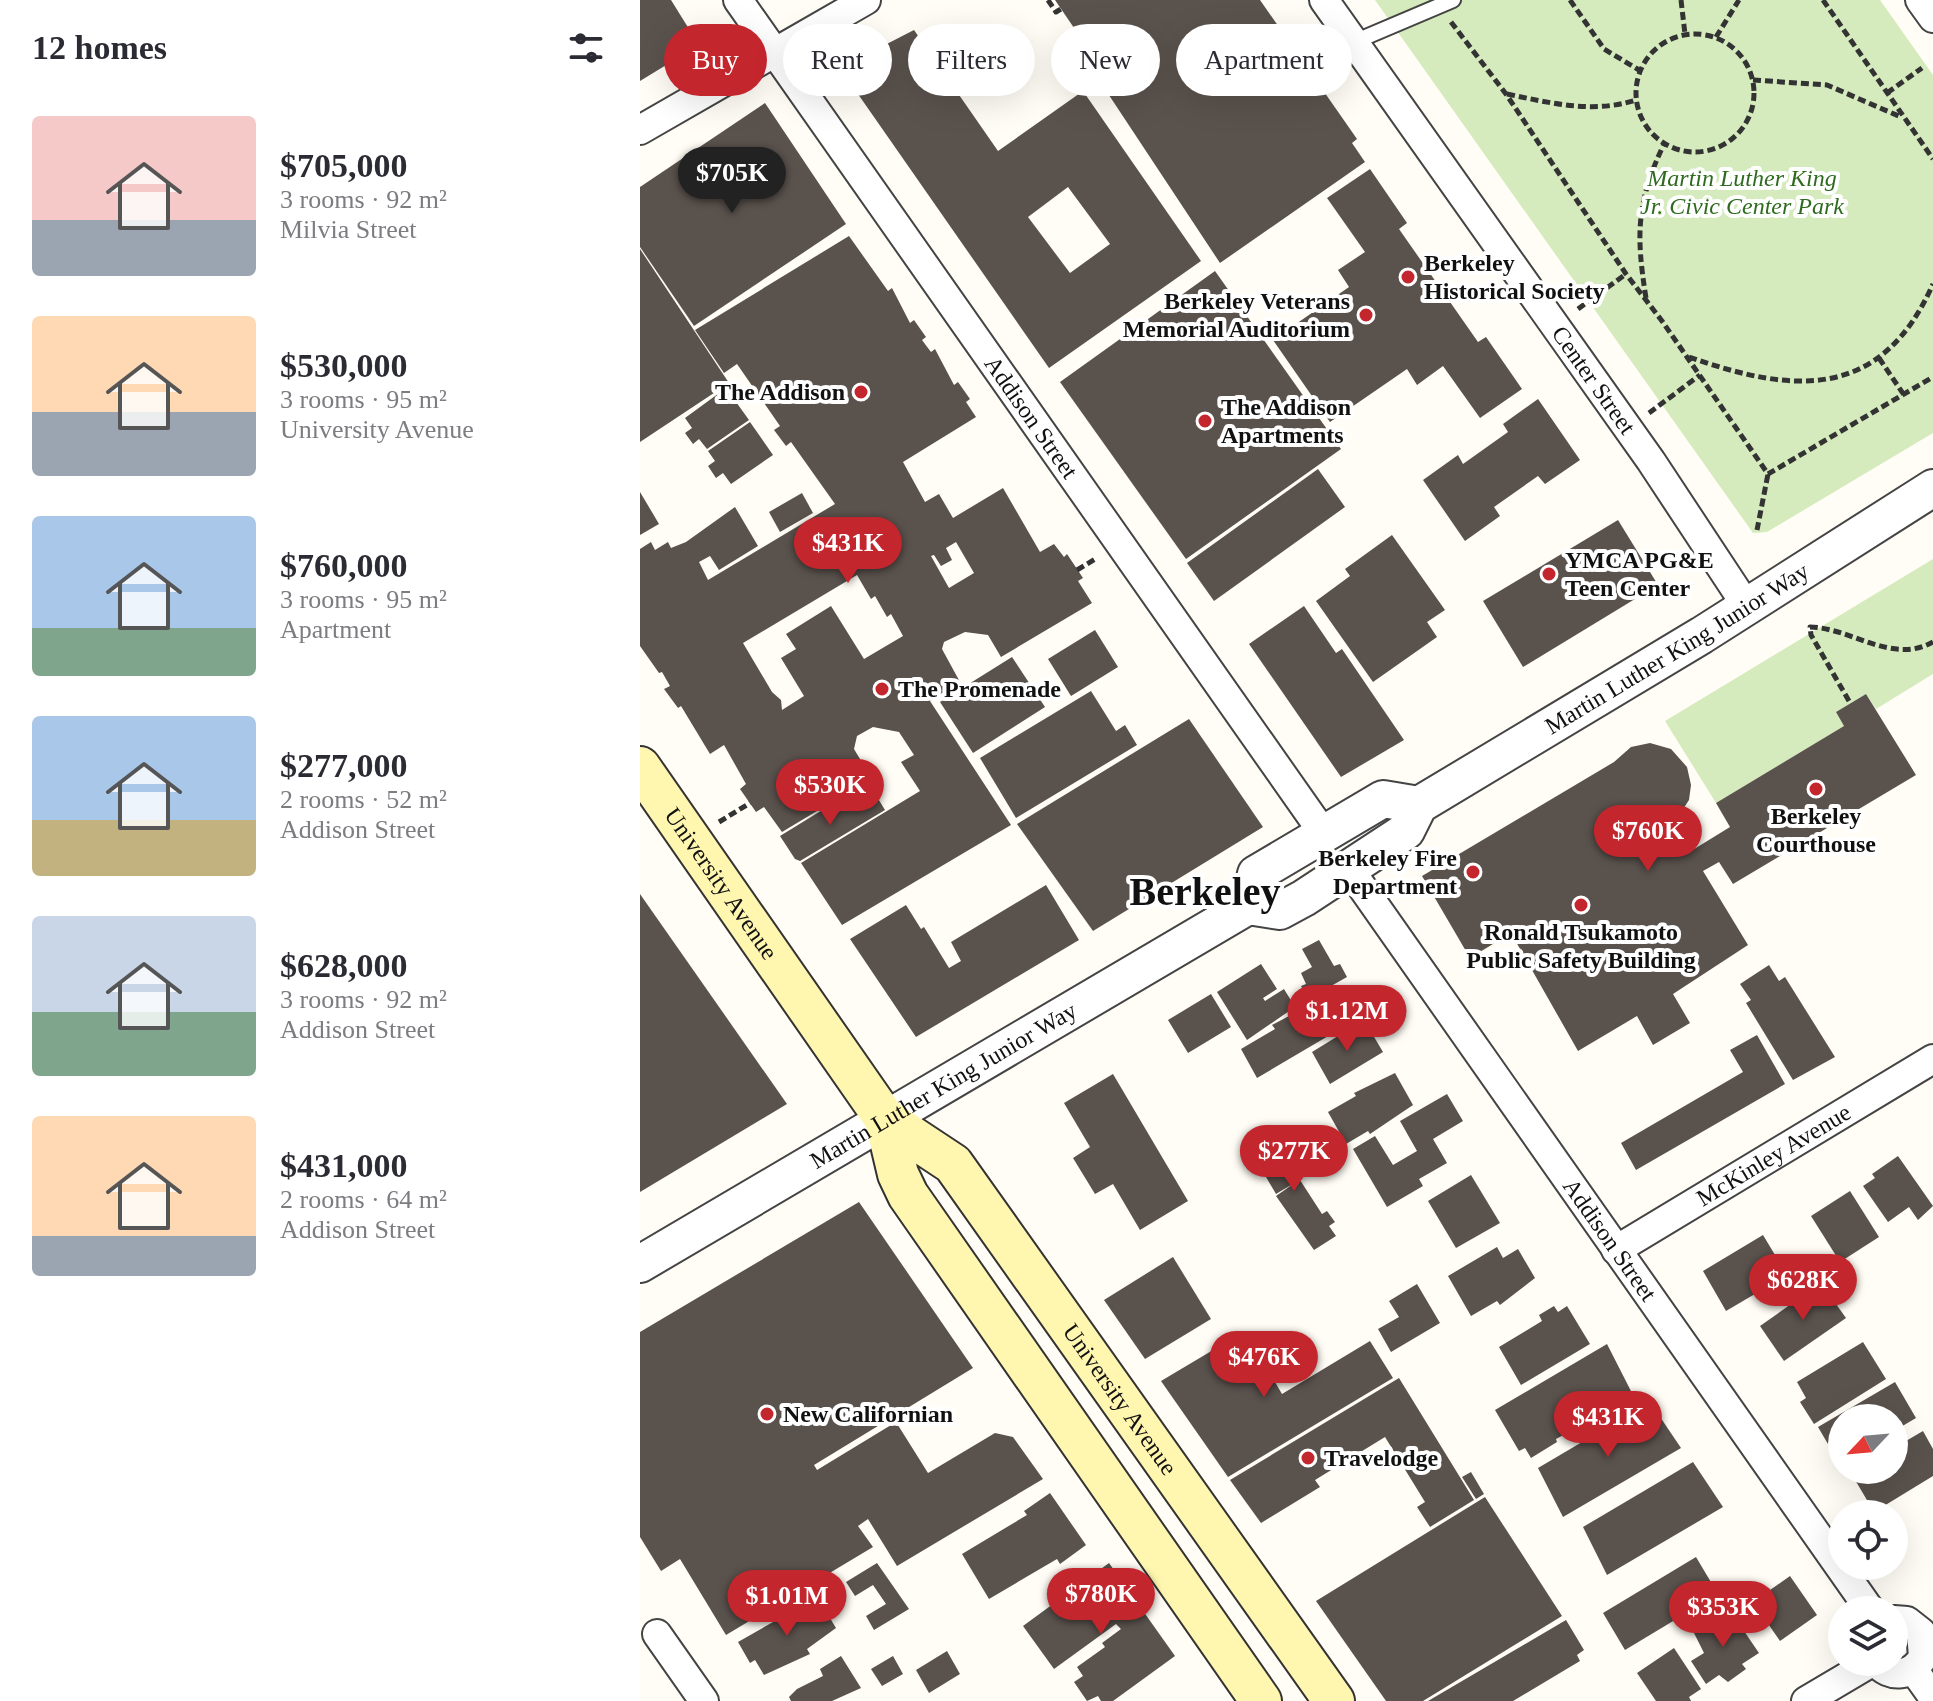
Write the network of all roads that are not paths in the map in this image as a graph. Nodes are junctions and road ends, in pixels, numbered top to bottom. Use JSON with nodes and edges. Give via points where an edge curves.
{"nodes":[{"id":1,"x":738,"y":0,"type":"edge"},
{"id":2,"x":866,"y":0,"type":"edge"},
{"id":3,"x":1324,"y":0,"type":"edge"},
{"id":4,"x":1453,"y":0,"type":"edge"},
{"id":5,"x":1920,"y":0,"type":"edge"},
{"id":6,"x":1933,"y":18,"type":"edge"},
{"id":7,"x":1354,"y":42,"type":"junction"},
{"id":8,"x":774,"y":50,"type":"junction"},
{"id":9,"x":640,"y":130,"type":"edge"},
{"id":10,"x":1933,"y":488,"type":"edge"},
{"id":11,"x":1746,"y":605,"type":"junction"},
{"id":12,"x":640,"y":767,"type":"edge"},
{"id":13,"x":1419,"y":805,"type":"junction"},
{"id":14,"x":1324,"y":834,"type":"junction"},
{"id":15,"x":1350,"y":870,"type":"junction"},
{"id":16,"x":1248,"y":906,"type":"junction"},
{"id":17,"x":1933,"y":1059,"type":"edge"},
{"id":18,"x":885,"y":1119,"type":"junction"},
{"id":19,"x":1616,"y":1250,"type":"junction"},
{"id":20,"x":640,"y":1264,"type":"edge"},
{"id":21,"x":1860,"y":1596,"type":"edge"},
{"id":22,"x":1908,"y":1621,"type":"edge"},
{"id":23,"x":1927,"y":1628,"type":"edge"},
{"id":24,"x":657,"y":1634,"type":"dead end"},
{"id":25,"x":1913,"y":1669,"type":"junction"},
{"id":26,"x":1908,"y":1670,"type":"edge"},
{"id":27,"x":1850,"y":1676,"type":"edge"},
{"id":28,"x":1933,"y":1697,"type":"edge"},
{"id":29,"x":704,"y":1701,"type":"edge"},
{"id":30,"x":1261,"y":1701,"type":"edge"},
{"id":31,"x":1334,"y":1701,"type":"edge"},
{"id":32,"x":1806,"y":1701,"type":"edge"}],
"edges":[{"from":1,"to":8,"type":"street","name":"Addison Street"},
{"from":2,"to":8,"type":"street"},
{"from":3,"to":7,"type":"street","name":"Center Street"},
{"from":4,"to":7,"type":"lane"},
{"from":5,"to":6,"type":"street"},
{"from":7,"to":11,"type":"street","name":"Center Street"},
{"from":8,"to":9,"type":"street"},
{"from":8,"to":14,"type":"street","name":"Addison Street"},
{"from":10,"to":11,"type":"street","name":"Martin Luther King Junior Way"},
{"from":11,"to":13,"type":"street","name":"Martin Luther King Junior Way"},
{"from":12,"to":18,"type":"main road","name":"University Avenue"},
{"from":13,"to":14,"type":"street","via":[[1383,799]]},
{"from":13,"to":15,"type":"street","name":"Martin Luther King Junior Way","via":[[1406,831]]},
{"from":14,"to":16,"type":"street","via":[[1256,874]]},
{"from":15,"to":16,"type":"street","name":"Martin Luther King Junior Way","via":[[1280,911]]},
{"from":15,"to":19,"type":"street","name":"Addison Street"},
{"from":16,"to":18,"type":"street","name":"Martin Luther King Junior Way"},
{"from":17,"to":19,"type":"street","name":"McKinley Avenue"},
{"from":18,"to":20,"type":"street","name":"Martin Luther King Junior Way"},
{"from":18,"to":30,"type":"main road","name":"University Avenue","via":[[908,1195]]},
{"from":18,"to":31,"type":"main road","name":"University Avenue","via":[[953,1164]]},
{"from":19,"to":21,"type":"street","name":"Addison Street"},
{"from":22,"to":23,"type":"street"},
{"from":23,"to":25,"type":"street","via":[[1925,1649]]},
{"from":24,"to":29,"type":"street"},
{"from":25,"to":26,"type":"street"},
{"from":25,"to":28,"type":"street"},
{"from":27,"to":32,"type":"street"}]}
